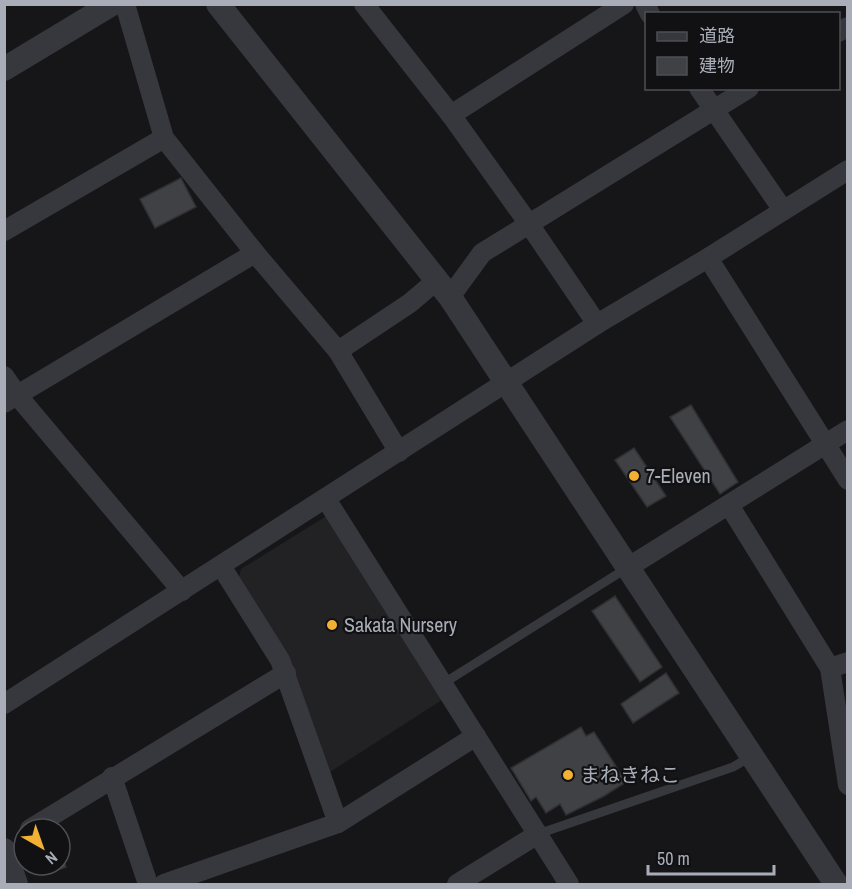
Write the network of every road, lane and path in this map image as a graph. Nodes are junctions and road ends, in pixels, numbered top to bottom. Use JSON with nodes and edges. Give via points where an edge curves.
{"nodes":[{"id":1,"x":112,"y":4,"type":"edge"},
{"id":2,"x":124,"y":4,"type":"edge"},
{"id":3,"x":218,"y":4,"type":"edge"},
{"id":4,"x":364,"y":4,"type":"edge"},
{"id":5,"x":624,"y":4,"type":"edge"},
{"id":6,"x":4,"y":69,"type":"edge"},
{"id":7,"x":700,"y":90,"type":"edge"},
{"id":8,"x":745,"y":90,"type":"edge"},
{"id":9,"x":714,"y":110,"type":"junction"},
{"id":10,"x":451,"y":115,"type":"junction"},
{"id":11,"x":164,"y":138,"type":"junction"},
{"id":12,"x":848,"y":170,"type":"edge"},
{"id":13,"x":783,"y":210,"type":"junction"},
{"id":14,"x":529,"y":224,"type":"junction"},
{"id":15,"x":4,"y":231,"type":"edge"},
{"id":16,"x":255,"y":253,"type":"junction"},
{"id":17,"x":708,"y":258,"type":"junction"},
{"id":18,"x":444,"y":288,"type":"junction"},
{"id":19,"x":597,"y":324,"type":"junction"},
{"id":20,"x":338,"y":351,"type":"junction"},
{"id":21,"x":4,"y":376,"type":"edge"},
{"id":22,"x":508,"y":383,"type":"junction"},
{"id":23,"x":11,"y":399,"type":"edge"},
{"id":24,"x":848,"y":430,"type":"edge"},
{"id":25,"x":825,"y":444,"type":"junction"},
{"id":26,"x":399,"y":452,"type":"junction"},
{"id":27,"x":848,"y":480,"type":"edge"},
{"id":28,"x":326,"y":499,"type":"junction"},
{"id":29,"x":729,"y":505,"type":"junction"},
{"id":30,"x":220,"y":566,"type":"junction"},
{"id":31,"x":627,"y":568,"type":"junction"},
{"id":32,"x":182,"y":591,"type":"junction"},
{"id":33,"x":839,"y":665,"type":"edge"},
{"id":34,"x":286,"y":673,"type":"junction"},
{"id":35,"x":444,"y":683,"type":"junction"},
{"id":36,"x":4,"y":704,"type":"edge"},
{"id":37,"x":476,"y":736,"type":"junction"},
{"id":38,"x":752,"y":756,"type":"junction"},
{"id":39,"x":112,"y":777,"type":"junction"},
{"id":40,"x":848,"y":785,"type":"edge"},
{"id":41,"x":49,"y":817,"type":"edge"},
{"id":42,"x":338,"y":823,"type":"junction"},
{"id":43,"x":538,"y":834,"type":"junction"},
{"id":44,"x":4,"y":850,"type":"edge"},
{"id":45,"x":16,"y":885,"type":"edge"},
{"id":46,"x":148,"y":885,"type":"edge"},
{"id":47,"x":164,"y":885,"type":"edge"},
{"id":48,"x":457,"y":885,"type":"edge"},
{"id":49,"x":569,"y":885,"type":"edge"},
{"id":50,"x":836,"y":885,"type":"edge"}],
"edges":[{"from":1,"to":6,"type":"street"},
{"from":2,"to":11,"type":"street"},
{"from":3,"to":18,"type":"street"},
{"from":4,"to":10,"type":"street"},
{"from":5,"to":10,"type":"street"},
{"from":7,"to":9,"type":"street"},
{"from":8,"to":9,"type":"street"},
{"from":9,"to":13,"type":"street"},
{"from":9,"to":14,"type":"street"},
{"from":10,"to":14,"type":"street"},
{"from":11,"to":15,"type":"street"},
{"from":11,"to":16,"type":"street"},
{"from":12,"to":13,"type":"street"},
{"from":13,"to":17,"type":"street"},
{"from":14,"to":18,"type":"street","via":[[482,253]]},
{"from":14,"to":19,"type":"street"},
{"from":16,"to":20,"type":"street"},
{"from":16,"to":23,"type":"street"},
{"from":17,"to":19,"type":"street"},
{"from":17,"to":25,"type":"street"},
{"from":18,"to":20,"type":"street","via":[[410,303]]},
{"from":18,"to":22,"type":"street"},
{"from":19,"to":22,"type":"street"},
{"from":20,"to":26,"type":"street"},
{"from":21,"to":23,"type":"street"},
{"from":22,"to":26,"type":"street"},
{"from":22,"to":31,"type":"street"},
{"from":23,"to":32,"type":"street"},
{"from":24,"to":25,"type":"street"},
{"from":25,"to":27,"type":"street"},
{"from":25,"to":29,"type":"street"},
{"from":26,"to":28,"type":"street"},
{"from":28,"to":30,"type":"street"},
{"from":28,"to":35,"type":"street"},
{"from":29,"to":31,"type":"street"},
{"from":29,"to":33,"type":"street"},
{"from":30,"to":32,"type":"street"},
{"from":30,"to":34,"type":"street"},
{"from":31,"to":35,"type":"lane"},
{"from":31,"to":38,"type":"street"},
{"from":32,"to":36,"type":"street"},
{"from":33,"to":40,"type":"street"},
{"from":34,"to":39,"type":"street"},
{"from":34,"to":42,"type":"street"},
{"from":35,"to":37,"type":"street"},
{"from":37,"to":42,"type":"street"},
{"from":37,"to":43,"type":"street"},
{"from":38,"to":43,"type":"lane","via":[[733,767]]},
{"from":38,"to":50,"type":"street"},
{"from":39,"to":41,"type":"street"},
{"from":39,"to":46,"type":"street"},
{"from":42,"to":47,"type":"street"},
{"from":43,"to":48,"type":"street"},
{"from":43,"to":49,"type":"street"},
{"from":44,"to":45,"type":"street"}]}
